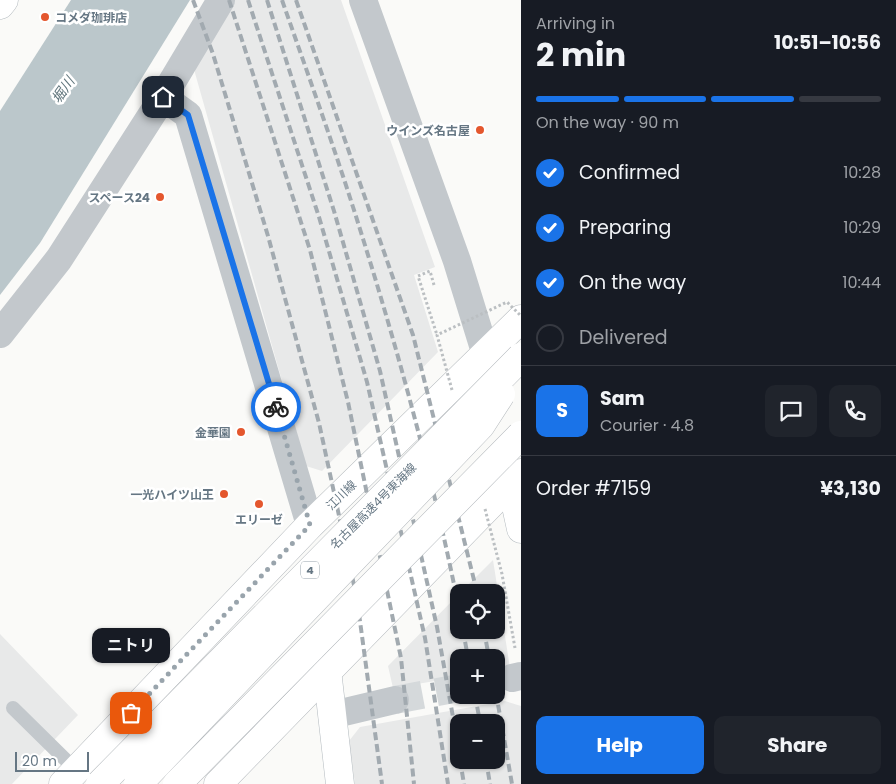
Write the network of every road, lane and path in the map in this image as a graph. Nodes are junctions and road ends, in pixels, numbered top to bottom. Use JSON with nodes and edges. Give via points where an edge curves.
{"nodes":[{"id":1,"x":4,"y":0,"type":"edge"},
{"id":2,"x":221,"y":0,"type":"edge"},
{"id":3,"x":363,"y":0,"type":"edge"},
{"id":4,"x":0,"y":5,"type":"edge"},
{"id":5,"x":163,"y":97,"type":"junction"},
{"id":6,"x":436,"y":289,"type":"dead end"},
{"id":7,"x":521,"y":318,"type":"edge"},
{"id":8,"x":0,"y":334,"type":"edge"},
{"id":9,"x":486,"y":355,"type":"junction"},
{"id":10,"x":521,"y":357,"type":"edge"},
{"id":11,"x":521,"y":362,"type":"edge"},
{"id":12,"x":521,"y":435,"type":"edge"},
{"id":13,"x":516,"y":478,"type":"edge"},
{"id":14,"x":310,"y":525,"type":"junction"},
{"id":15,"x":521,"y":529,"type":"edge"},
{"id":16,"x":327,"y":670,"type":"junction"},
{"id":17,"x":395,"y":700,"type":"tunnel mouth"},
{"id":18,"x":13,"y":708,"type":"dead end"},
{"id":19,"x":332,"y":715,"type":"junction"},
{"id":20,"x":69,"y":777,"type":"edge"},
{"id":21,"x":100,"y":784,"type":"edge"},
{"id":22,"x":138,"y":784,"type":"edge"},
{"id":23,"x":178,"y":784,"type":"edge"},
{"id":24,"x":218,"y":784,"type":"edge"},
{"id":25,"x":340,"y":784,"type":"edge"}],
"edges":[{"from":1,"to":4,"type":"main road"},
{"from":2,"to":5,"type":"street"},
{"from":3,"to":9,"type":"street","via":[[457,261]]},
{"from":5,"to":8,"type":"street","via":[[59,259]]},
{"from":5,"to":14,"type":"street","via":[[188,115]]},
{"from":6,"to":7,"type":"path","bridge":true,"via":[[430,271],[418,276],[437,335],[507,302]]},
{"from":7,"to":9,"type":"main road","name":"江川線"},
{"from":9,"to":14,"type":"main road","name":"江川線"},
{"from":10,"to":21,"type":"main road","name":"名古屋高速4号東海線","number":"4","bridge":true},
{"from":11,"to":22,"type":"main road","bridge":true,"via":[[481,425]]},
{"from":12,"to":23,"type":"main road","bridge":true},
{"from":13,"to":15,"type":"main road"},
{"from":13,"to":16,"type":"main road"},
{"from":14,"to":20,"type":"main road","name":"江川線"},
{"from":16,"to":19,"type":"main road"},
{"from":16,"to":24,"type":"main road"},
{"from":17,"to":19,"type":"street"},
{"from":18,"to":20,"type":"lane"},
{"from":19,"to":25,"type":"main road"}]}
